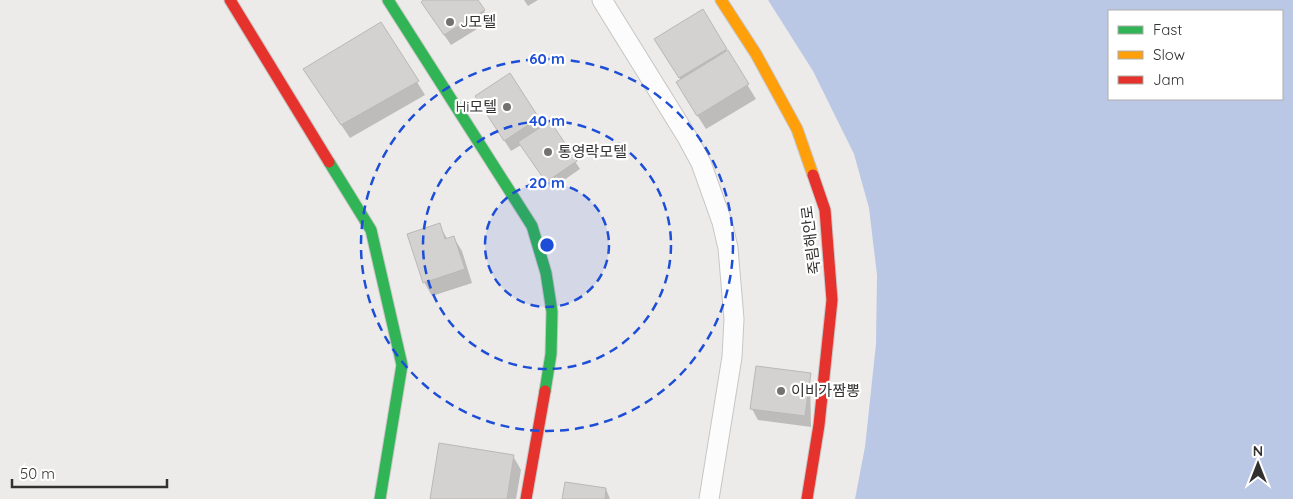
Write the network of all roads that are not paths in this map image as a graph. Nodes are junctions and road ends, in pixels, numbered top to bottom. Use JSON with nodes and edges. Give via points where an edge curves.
{"nodes":[{"id":1,"x":388,"y":0,"type":"edge"},
{"id":2,"x":602,"y":0,"type":"edge"},
{"id":3,"x":721,"y":0,"type":"edge"},
{"id":4,"x":235,"y":2,"type":"edge"},
{"id":5,"x":380,"y":499,"type":"edge"},
{"id":6,"x":526,"y":499,"type":"edge"},
{"id":7,"x":709,"y":499,"type":"edge"},
{"id":8,"x":807,"y":499,"type":"edge"}],
"edges":[{"from":1,"to":6,"type":"street","via":[[532,226],[546,273],[552,312],[551,354]]},
{"from":2,"to":7,"type":"street","via":[[701,163],[728,248],[734,318],[732,357]]},
{"from":3,"to":8,"type":"street","name":"죽림해안로","via":[[756,54],[797,129],[826,210],[832,300],[819,425]]},
{"from":4,"to":5,"type":"street","via":[[371,230],[402,365]]}]}
